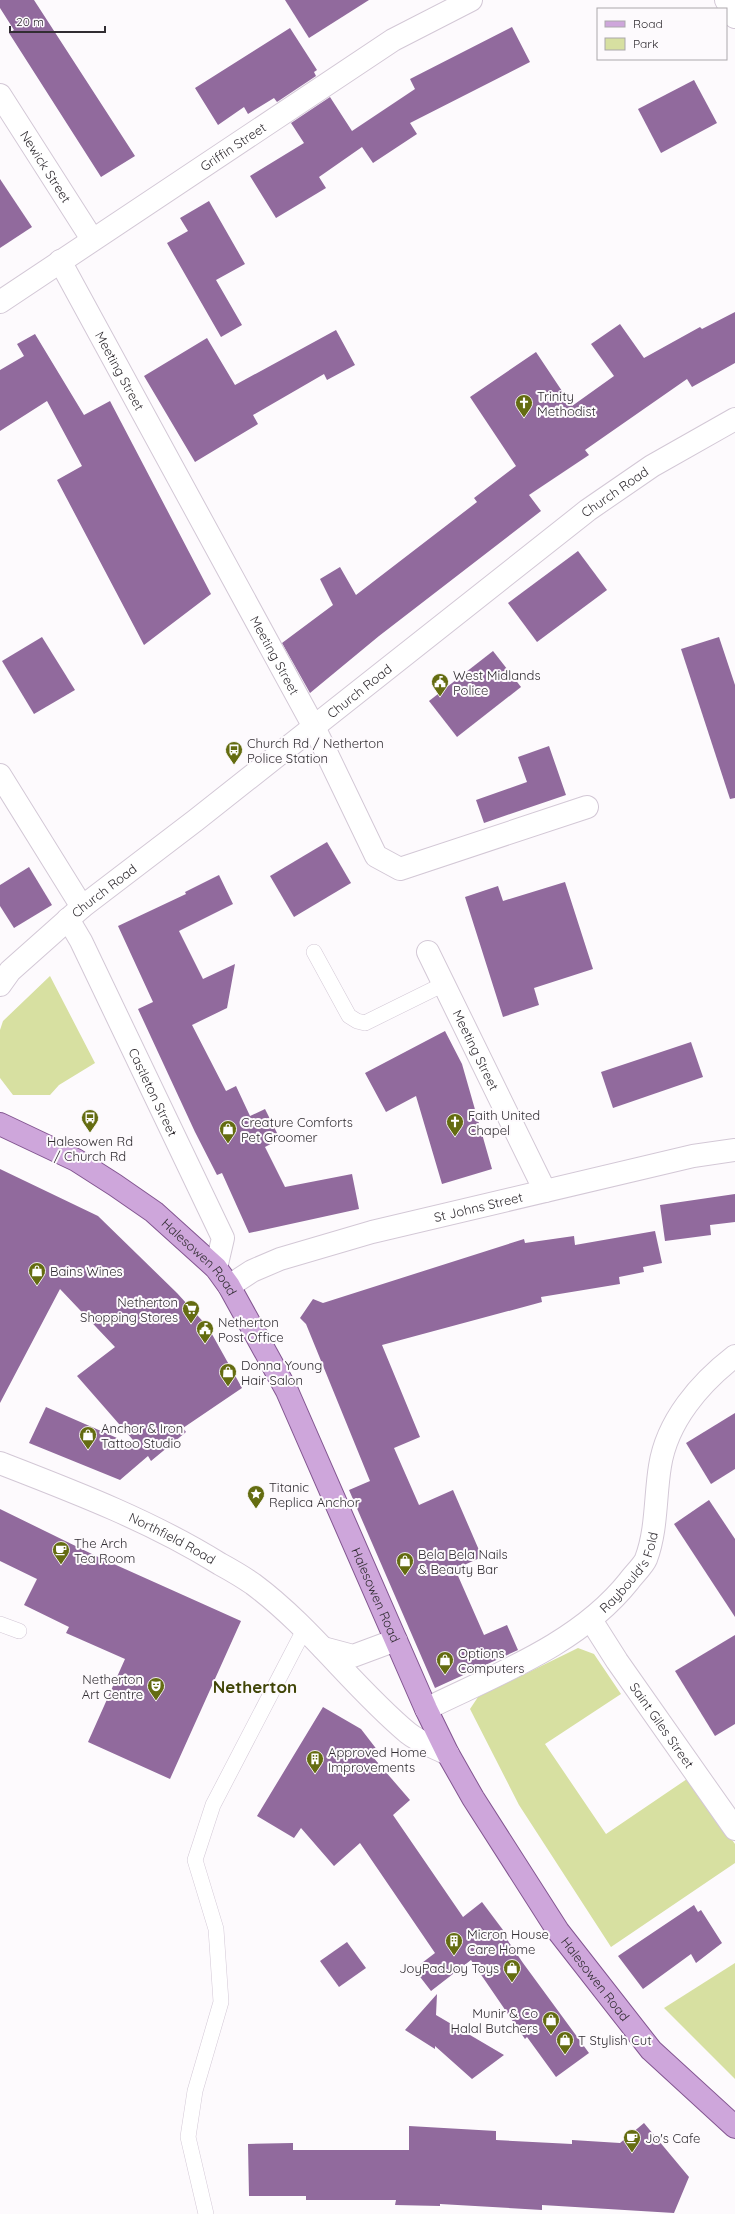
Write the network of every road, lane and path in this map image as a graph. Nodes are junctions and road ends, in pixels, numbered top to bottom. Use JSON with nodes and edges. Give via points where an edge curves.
{"nodes":[{"id":1,"x":471,"y":0,"type":"edge"},
{"id":2,"x":726,"y":0,"type":"edge"},
{"id":3,"x":735,"y":17,"type":"edge"},
{"id":4,"x":0,"y":95,"type":"edge"},
{"id":5,"x":92,"y":239,"type":"junction"},
{"id":6,"x":60,"y":261,"type":"junction"},
{"id":7,"x":0,"y":302,"type":"edge"},
{"id":8,"x":735,"y":419,"type":"edge"},
{"id":9,"x":314,"y":727,"type":"junction"},
{"id":10,"x":0,"y":775,"type":"edge"},
{"id":11,"x":587,"y":807,"type":"dead end"},
{"id":12,"x":75,"y":913,"type":"junction"},
{"id":13,"x":314,"y":952,"type":"dead end"},
{"id":14,"x":428,"y":952,"type":"dead end"},
{"id":15,"x":444,"y":984,"type":"junction"},
{"id":16,"x":0,"y":985,"type":"edge"},
{"id":17,"x":0,"y":1124,"type":"edge"},
{"id":18,"x":735,"y":1150,"type":"edge"},
{"id":19,"x":545,"y":1191,"type":"junction"},
{"id":20,"x":216,"y":1268,"type":"junction"},
{"id":21,"x":230,"y":1286,"type":"junction"},
{"id":22,"x":735,"y":1356,"type":"edge"},
{"id":23,"x":0,"y":1464,"type":"edge"},
{"id":24,"x":591,"y":1620,"type":"junction"},
{"id":25,"x":0,"y":1624,"type":"edge"},
{"id":26,"x":304,"y":1630,"type":"junction"},
{"id":27,"x":19,"y":1631,"type":"dead end"},
{"id":28,"x":396,"y":1640,"type":"junction"},
{"id":29,"x":322,"y":1648,"type":"junction"},
{"id":30,"x":426,"y":1709,"type":"junction"},
{"id":31,"x":448,"y":1754,"type":"junction"},
{"id":32,"x":735,"y":1829,"type":"edge"},
{"id":33,"x":735,"y":2127,"type":"edge"},
{"id":34,"x":206,"y":2214,"type":"edge"}],
"edges":[{"from":1,"to":5,"type":"street","name":"Griffin Street","via":[[393,40]]},
{"from":2,"to":3,"type":"street"},
{"from":4,"to":5,"type":"street","name":"Newick Street"},
{"from":5,"to":6,"type":"street","name":"Griffin Street"},
{"from":6,"to":7,"type":"street","name":"Griffin Street"},
{"from":6,"to":9,"type":"street","name":"Meeting Street"},
{"from":8,"to":9,"type":"street","name":"Church Road","via":[[652,466],[588,510]]},
{"from":9,"to":11,"type":"street","name":"Meeting Street","via":[[376,856],[400,869]]},
{"from":9,"to":12,"type":"street","name":"Church Road"},
{"from":10,"to":12,"type":"street","name":"Castleton Street"},
{"from":12,"to":16,"type":"street","name":"Church Road","via":[[10,971]]},
{"from":12,"to":20,"type":"street","name":"Castleton Street","via":[[81,941],[223,1238]]},
{"from":13,"to":15,"type":"lane","via":[[349,1016],[365,1023]]},
{"from":14,"to":15,"type":"street","name":"Meeting Street"},
{"from":15,"to":19,"type":"street","name":"Meeting Street"},
{"from":17,"to":20,"type":"main road","name":"Halesowen Road","via":[[76,1160],[115,1185],[154,1212]]},
{"from":18,"to":19,"type":"street","name":"St Johns Street","via":[[693,1156]]},
{"from":19,"to":21,"type":"street","name":"St Johns Street","via":[[372,1232],[280,1259],[252,1271]]},
{"from":20,"to":21,"type":"main road","name":"Halesowen Road"},
{"from":21,"to":28,"type":"main road","name":"Halesowen Road","via":[[287,1391]]},
{"from":22,"to":24,"type":"street","name":"Raybould's Fold","via":[[695,1393],[671,1428],[660,1465],[654,1521],[646,1560],[618,1594]]},
{"from":23,"to":26,"type":"street","name":"Northfield Road","via":[[86,1497],[191,1546],[253,1584]]},
{"from":24,"to":30,"type":"street","name":"Raybould's Fold","via":[[565,1639]]},
{"from":24,"to":32,"type":"street","name":"Saint Giles Street"},
{"from":25,"to":27,"type":"lane"},
{"from":26,"to":29,"type":"street","name":"Northfield Road"},
{"from":26,"to":34,"type":"lane","via":[[213,1805],[195,1860],[216,1929],[221,2002],[195,2091],[188,2137]]},
{"from":28,"to":29,"type":"street","via":[[353,1656]]},
{"from":28,"to":30,"type":"main road","name":"Halesowen Road"},
{"from":29,"to":31,"type":"street","name":"Northfield Road","via":[[410,1734]]},
{"from":30,"to":31,"type":"main road","name":"Halesowen Road"},
{"from":31,"to":33,"type":"main road","name":"Halesowen Road","via":[[539,1901],[575,1953],[651,2050]]}]}
